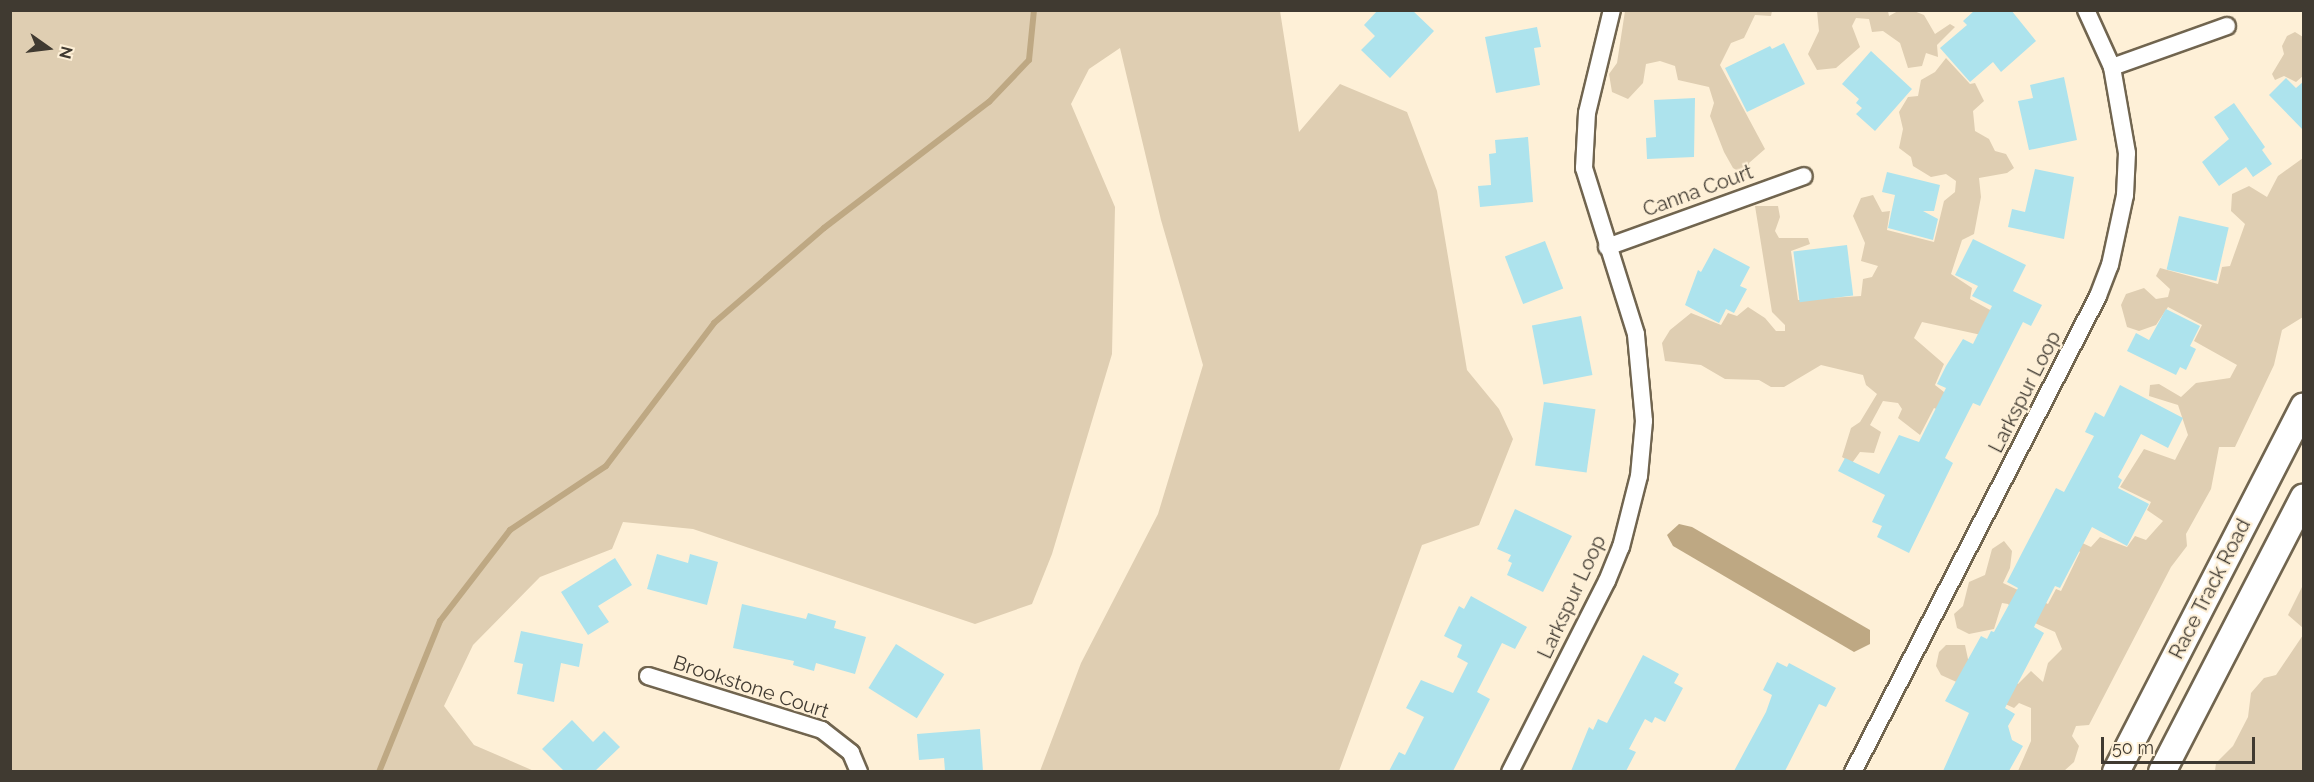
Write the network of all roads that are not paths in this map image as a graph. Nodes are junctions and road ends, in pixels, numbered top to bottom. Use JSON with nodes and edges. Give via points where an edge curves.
{"nodes":[{"id":1,"x":1612,"y":10,"type":"edge"},
{"id":2,"x":2085,"y":10,"type":"edge"},
{"id":3,"x":2227,"y":26,"type":"dead end"},
{"id":4,"x":2112,"y":67,"type":"junction"},
{"id":5,"x":1804,"y":176,"type":"dead end"},
{"id":6,"x":1607,"y":247,"type":"junction"},
{"id":7,"x":2304,"y":406,"type":"edge"},
{"id":8,"x":2304,"y":497,"type":"edge"},
{"id":9,"x":648,"y":676,"type":"dead end"},
{"id":10,"x":859,"y":771,"type":"edge"},
{"id":11,"x":1510,"y":771,"type":"edge"},
{"id":12,"x":1853,"y":771,"type":"edge"},
{"id":13,"x":2116,"y":771,"type":"edge"},
{"id":14,"x":2162,"y":771,"type":"edge"}],
"edges":[{"from":1,"to":6,"type":"street","name":"Larkspur Loop","via":[[1584,141],[1586,177]]},
{"from":2,"to":4,"type":"street","name":"Larkspur Loop"},
{"from":3,"to":4,"type":"street"},
{"from":4,"to":12,"type":"street","name":"Larkspur Loop","via":[[2127,153],[2125,195],[2110,265],[2098,296]]},
{"from":5,"to":6,"type":"street","name":"Canna Court"},
{"from":6,"to":11,"type":"street","name":"Larkspur Loop","via":[[1636,334],[1643,379],[1639,476],[1607,581]]},
{"from":7,"to":13,"type":"main road","name":"Race Track Road"},
{"from":8,"to":14,"type":"main road","name":"Race Track Road"},
{"from":9,"to":10,"type":"street","name":"Brookstone Court","via":[[822,730],[851,753]]}]}
